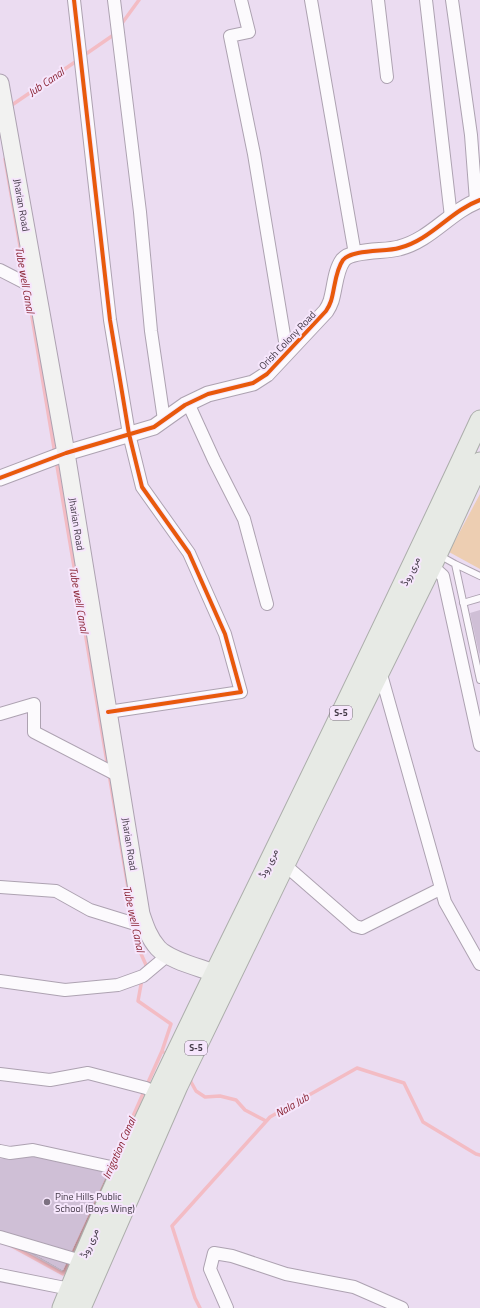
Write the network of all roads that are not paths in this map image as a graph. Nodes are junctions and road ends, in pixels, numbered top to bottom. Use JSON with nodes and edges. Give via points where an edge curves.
{"nodes":[{"id":1,"x":74,"y":0,"type":"edge"},
{"id":2,"x":114,"y":0,"type":"edge"},
{"id":3,"x":241,"y":0,"type":"edge"},
{"id":4,"x":312,"y":0,"type":"edge"},
{"id":5,"x":378,"y":0,"type":"edge"},
{"id":6,"x":426,"y":0,"type":"edge"},
{"id":7,"x":452,"y":0,"type":"edge"},
{"id":8,"x":387,"y":77,"type":"dead end"},
{"id":9,"x":0,"y":83,"type":"edge"},
{"id":10,"x":478,"y":201,"type":"edge"},
{"id":11,"x":451,"y":217,"type":"junction"},
{"id":12,"x":355,"y":254,"type":"junction"},
{"id":13,"x":0,"y":270,"type":"edge"},
{"id":14,"x":37,"y":288,"type":"junction"},
{"id":15,"x":287,"y":353,"type":"junction"},
{"id":16,"x":188,"y":403,"type":"junction"},
{"id":17,"x":164,"y":420,"type":"junction"},
{"id":18,"x":480,"y":420,"type":"edge"},
{"id":19,"x":130,"y":434,"type":"junction"},
{"id":20,"x":66,"y":453,"type":"junction"},
{"id":21,"x":471,"y":469,"type":"edge"},
{"id":22,"x":0,"y":478,"type":"edge"},
{"id":23,"x":435,"y":560,"type":"junction"},
{"id":24,"x":455,"y":564,"type":"junction"},
{"id":25,"x":480,"y":576,"type":"edge"},
{"id":26,"x":480,"y":598,"type":"edge"},
{"id":27,"x":463,"y":603,"type":"junction"},
{"id":28,"x":267,"y":604,"type":"dead end"},
{"id":29,"x":380,"y":671,"type":"junction"},
{"id":30,"x":480,"y":680,"type":"edge"},
{"id":31,"x":108,"y":712,"type":"junction"},
{"id":32,"x":0,"y":714,"type":"edge"},
{"id":33,"x":480,"y":745,"type":"edge"},
{"id":34,"x":119,"y":776,"type":"junction"},
{"id":35,"x":303,"y":809,"type":"junction"},
{"id":36,"x":285,"y":865,"type":"junction"},
{"id":37,"x":0,"y":887,"type":"edge"},
{"id":38,"x":440,"y":889,"type":"junction"},
{"id":39,"x":145,"y":927,"type":"junction"},
{"id":40,"x":168,"y":955,"type":"junction"},
{"id":41,"x":480,"y":964,"type":"edge"},
{"id":42,"x":214,"y":973,"type":"junction"},
{"id":43,"x":0,"y":981,"type":"edge"},
{"id":44,"x":206,"y":1008,"type":"junction"},
{"id":45,"x":0,"y":1074,"type":"edge"},
{"id":46,"x":166,"y":1086,"type":"junction"},
{"id":47,"x":0,"y":1151,"type":"edge"},
{"id":48,"x":122,"y":1168,"type":"junction"},
{"id":49,"x":115,"y":1206,"type":"junction"},
{"id":50,"x":0,"y":1237,"type":"edge"},
{"id":51,"x":81,"y":1261,"type":"junction"},
{"id":52,"x":0,"y":1275,"type":"edge"},
{"id":53,"x":70,"y":1289,"type":"junction"},
{"id":54,"x":62,"y":1308,"type":"edge"},
{"id":55,"x":81,"y":1308,"type":"edge"},
{"id":56,"x":227,"y":1308,"type":"edge"},
{"id":57,"x":402,"y":1308,"type":"edge"}],
"edges":[{"from":1,"to":19,"type":"street","via":[[110,320]]},
{"from":2,"to":17,"type":"street","via":[[140,212],[151,331]]},
{"from":3,"to":15,"type":"street","via":[[248,32],[230,36],[254,154]]},
{"from":4,"to":12,"type":"street"},
{"from":5,"to":8,"type":"street"},
{"from":6,"to":11,"type":"street"},
{"from":7,"to":10,"type":"street"},
{"from":9,"to":14,"type":"main road","name":"Jharian Road"},
{"from":10,"to":11,"type":"street"},
{"from":11,"to":12,"type":"street","via":[[428,236],[408,246]]},
{"from":12,"to":15,"type":"street","name":"Orish Colony Road","via":[[343,260],[337,274],[331,303],[326,311]]},
{"from":13,"to":14,"type":"street"},
{"from":14,"to":20,"type":"main road","name":"Jharian Road"},
{"from":15,"to":16,"type":"street","name":"Orish Colony Road","via":[[267,374],[253,383],[208,394]]},
{"from":16,"to":17,"type":"street","name":"Orish Colony Road"},
{"from":16,"to":28,"type":"street","via":[[244,519]]},
{"from":17,"to":19,"type":"street","name":"Orish Colony Road","via":[[154,427]]},
{"from":18,"to":21,"type":"main road","name":"مری روڈ","number":"S-5"},
{"from":19,"to":20,"type":"street","name":"Orish Colony Road"},
{"from":19,"to":31,"type":"street","via":[[142,487],[189,553],[225,634],[241,692]]},
{"from":20,"to":22,"type":"street","name":"Orish Colony Road"},
{"from":20,"to":31,"type":"main road","name":"Jharian Road"},
{"from":21,"to":23,"type":"main road","name":"مری روڈ","number":"S-5"},
{"from":21,"to":35,"type":"main road","name":"مری روڈ","number":"S-5","via":[[424,542]]},
{"from":23,"to":24,"type":"lane"},
{"from":23,"to":29,"type":"main road","name":"مری روڈ","number":"S-5"},
{"from":23,"to":33,"type":"street","via":[[443,576]]},
{"from":24,"to":25,"type":"lane"},
{"from":24,"to":27,"type":"lane"},
{"from":26,"to":27,"type":"lane"},
{"from":27,"to":30,"type":"lane"},
{"from":29,"to":35,"type":"main road","name":"مری روڈ","number":"S-5"},
{"from":29,"to":38,"type":"street"},
{"from":31,"to":34,"type":"main road","name":"Jharian Road"},
{"from":32,"to":34,"type":"street","via":[[34,704],[34,732]]},
{"from":34,"to":39,"type":"main road","name":"Jharian Road"},
{"from":35,"to":36,"type":"main road","name":"مری روڈ","number":"S-5"},
{"from":35,"to":42,"type":"main road","name":"مری روڈ","number":"S-5"},
{"from":36,"to":38,"type":"street","via":[[355,926],[362,928]]},
{"from":36,"to":44,"type":"main road","name":"مری روڈ","number":"S-5"},
{"from":37,"to":39,"type":"street","via":[[56,891],[90,910]]},
{"from":38,"to":41,"type":"street","via":[[444,902]]},
{"from":39,"to":40,"type":"main road","name":"Jharian Road","via":[[158,948]]},
{"from":40,"to":42,"type":"main road","name":"Jharian Road"},
{"from":40,"to":43,"type":"street","via":[[143,976],[118,985],[65,990]]},
{"from":42,"to":44,"type":"main road","name":"مری روڈ","number":"S-5"},
{"from":44,"to":46,"type":"main road","name":"مری روڈ","number":"S-5"},
{"from":45,"to":46,"type":"street","via":[[50,1080],[88,1073],[146,1088]]},
{"from":46,"to":48,"type":"main road","name":"مری روڈ","number":"S-5"},
{"from":46,"to":49,"type":"main road","name":"مری روڈ","number":"S-5"},
{"from":47,"to":48,"type":"street","via":[[10,1153],[33,1150]]},
{"from":48,"to":49,"type":"main road","name":"مری روڈ","number":"S-5"},
{"from":49,"to":51,"type":"main road","name":"مری روڈ","number":"S-5"},
{"from":49,"to":55,"type":"main road","name":"مری روڈ","number":"S-5"},
{"from":50,"to":51,"type":"street"},
{"from":51,"to":53,"type":"main road","name":"مری روڈ","number":"S-5"},
{"from":52,"to":53,"type":"street"},
{"from":53,"to":54,"type":"main road","name":"مری روڈ","number":"S-5"},
{"from":56,"to":57,"type":"street","via":[[210,1269],[214,1253],[232,1256],[286,1274],[354,1287]]}]}
